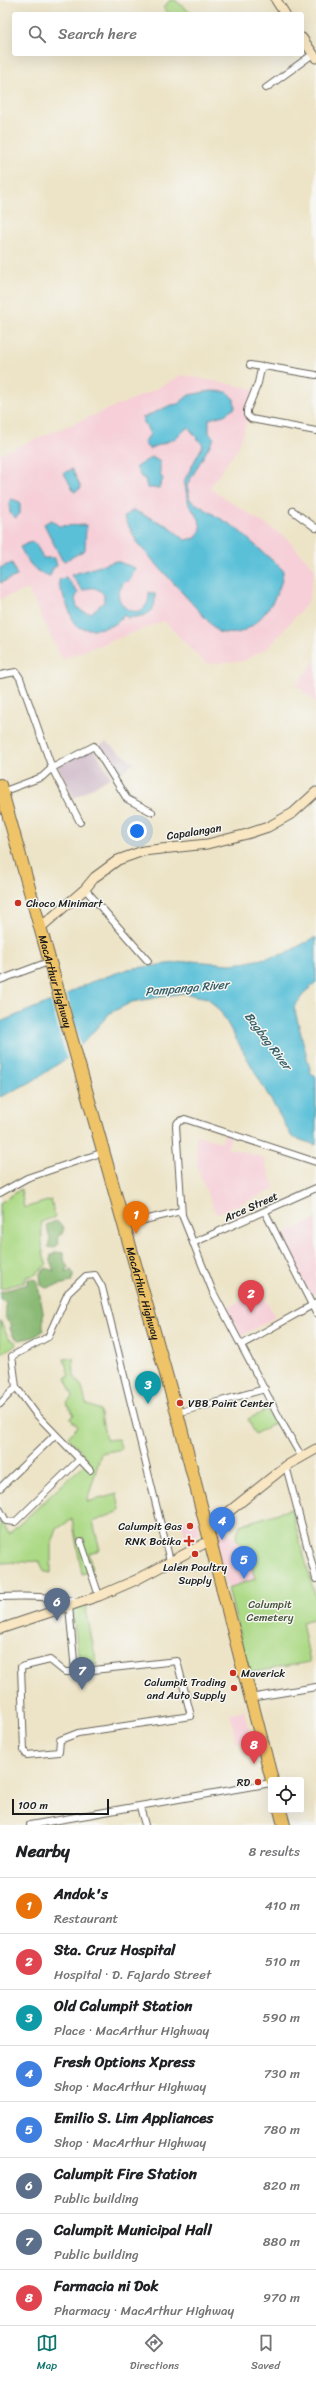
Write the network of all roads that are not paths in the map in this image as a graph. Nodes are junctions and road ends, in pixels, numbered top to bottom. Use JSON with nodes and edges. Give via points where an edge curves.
{"nodes":[{"id":1,"x":276,"y":0,"type":"edge"},
{"id":2,"x":285,"y":12,"type":"edge"},
{"id":3,"x":304,"y":41,"type":"edge"},
{"id":4,"x":314,"y":56,"type":"edge"},
{"id":5,"x":266,"y":88,"type":"dead end"},
{"id":6,"x":250,"y":365,"type":"dead end"},
{"id":7,"x":262,"y":367,"type":"junction"},
{"id":8,"x":316,"y":375,"type":"edge"},
{"id":9,"x":316,"y":431,"type":"edge"},
{"id":10,"x":293,"y":511,"type":"dead end"},
{"id":11,"x":316,"y":528,"type":"edge"},
{"id":12,"x":0,"y":675,"type":"edge"},
{"id":13,"x":52,"y":768,"type":"junction"},
{"id":14,"x":1,"y":788,"type":"edge"},
{"id":15,"x":316,"y":792,"type":"edge"},
{"id":16,"x":152,"y":812,"type":"dead end"},
{"id":17,"x":80,"y":822,"type":"dead end"},
{"id":18,"x":85,"y":889,"type":"junction"},
{"id":19,"x":41,"y":927,"type":"junction"},
{"id":20,"x":51,"y":961,"type":"junction"},
{"id":21,"x":148,"y":961,"type":"dead end"},
{"id":22,"x":0,"y":980,"type":"edge"},
{"id":23,"x":103,"y":1148,"type":"junction"},
{"id":24,"x":316,"y":1162,"type":"edge"},
{"id":25,"x":316,"y":1188,"type":"edge"},
{"id":26,"x":0,"y":1193,"type":"edge"},
{"id":27,"x":181,"y":1211,"type":"junction"},
{"id":28,"x":265,"y":1212,"type":"junction"},
{"id":29,"x":124,"y":1225,"type":"junction"},
{"id":30,"x":193,"y":1243,"type":"junction"},
{"id":31,"x":314,"y":1304,"type":"edge"},
{"id":32,"x":316,"y":1313,"type":"edge"},
{"id":33,"x":240,"y":1345,"type":"junction"},
{"id":34,"x":16,"y":1387,"type":"junction"},
{"id":35,"x":265,"y":1389,"type":"junction"},
{"id":36,"x":0,"y":1404,"type":"edge"},
{"id":37,"x":177,"y":1413,"type":"junction"},
{"id":38,"x":55,"y":1435,"type":"junction"},
{"id":39,"x":316,"y":1450,"type":"edge"},
{"id":40,"x":302,"y":1456,"type":"junction"},
{"id":41,"x":79,"y":1460,"type":"junction"},
{"id":42,"x":286,"y":1466,"type":"junction"},
{"id":43,"x":90,"y":1470,"type":"dead end"},
{"id":44,"x":0,"y":1488,"type":"edge"},
{"id":45,"x":0,"y":1510,"type":"edge"},
{"id":46,"x":209,"y":1535,"type":"junction"},
{"id":47,"x":81,"y":1542,"type":"dead end"},
{"id":48,"x":170,"y":1561,"type":"junction"},
{"id":49,"x":316,"y":1579,"type":"edge"},
{"id":50,"x":99,"y":1596,"type":"junction"},
{"id":51,"x":0,"y":1597,"type":"edge"},
{"id":52,"x":80,"y":1602,"type":"junction"},
{"id":53,"x":69,"y":1606,"type":"junction"},
{"id":54,"x":0,"y":1629,"type":"edge"},
{"id":55,"x":75,"y":1672,"type":"junction"},
{"id":56,"x":316,"y":1687,"type":"edge"},
{"id":57,"x":250,"y":1698,"type":"junction"},
{"id":58,"x":271,"y":1777,"type":"edge"},
{"id":59,"x":268,"y":1782,"type":"edge"},
{"id":60,"x":140,"y":1807,"type":"junction"},
{"id":61,"x":281,"y":1813,"type":"edge"},
{"id":62,"x":30,"y":1825,"type":"edge"},
{"id":63,"x":145,"y":1825,"type":"edge"},
{"id":64,"x":284,"y":1825,"type":"edge"}],
"edges":[{"from":1,"to":2,"type":"street"},
{"from":3,"to":4,"type":"street"},
{"from":4,"to":5,"type":"street"},
{"from":6,"to":7,"type":"street"},
{"from":7,"to":8,"type":"street"},
{"from":7,"to":9,"type":"street","via":[[247,415],[251,419]]},
{"from":10,"to":11,"type":"street"},
{"from":12,"to":13,"type":"street","via":[[16,672],[20,678]]},
{"from":13,"to":14,"type":"street","via":[[42,777]]},
{"from":13,"to":16,"type":"street","via":[[94,746],[127,800]]},
{"from":13,"to":17,"type":"street"},
{"from":14,"to":19,"type":"highway","name":"MacArthur Highway"},
{"from":15,"to":18,"type":"street","name":"Capalangan","via":[[293,813],[268,827],[207,844],[143,851],[118,860],[95,877]]},
{"from":18,"to":19,"type":"street","name":"Capalangan"},
{"from":18,"to":21,"type":"street"},
{"from":19,"to":20,"type":"highway","name":"MacArthur Highway"},
{"from":20,"to":22,"type":"street"},
{"from":20,"to":23,"type":"highway","name":"MacArthur Highway"},
{"from":23,"to":26,"type":"street","via":[[27,1178]]},
{"from":23,"to":29,"type":"highway","name":"MacArthur Highway"},
{"from":24,"to":27,"type":"street","via":[[185,1119],[176,1126]]},
{"from":25,"to":28,"type":"street","name":"Arce Street"},
{"from":27,"to":29,"type":"street"},
{"from":27,"to":30,"type":"street"},
{"from":28,"to":30,"type":"street","name":"Arce Street"},
{"from":28,"to":31,"type":"street"},
{"from":29,"to":37,"type":"highway","name":"MacArthur Highway"},
{"from":30,"to":33,"type":"street","via":[[213,1292]]},
{"from":31,"to":32,"type":"street"},
{"from":31,"to":33,"type":"street"},
{"from":33,"to":35,"type":"street"},
{"from":34,"to":36,"type":"street"},
{"from":34,"to":38,"type":"street"},
{"from":34,"to":48,"type":"street","via":[[12,1356],[48,1337],[68,1293],[86,1276],[95,1275],[102,1287]]},
{"from":35,"to":37,"type":"street"},
{"from":35,"to":40,"type":"street"},
{"from":37,"to":46,"type":"highway","name":"MacArthur Highway"},
{"from":38,"to":41,"type":"street"},
{"from":38,"to":44,"type":"street"},
{"from":39,"to":40,"type":"street"},
{"from":40,"to":42,"type":"street"},
{"from":41,"to":43,"type":"street"},
{"from":41,"to":45,"type":"street","via":[[14,1522],[6,1521]]},
{"from":42,"to":46,"type":"street"},
{"from":42,"to":49,"type":"street"},
{"from":46,"to":48,"type":"street"},
{"from":46,"to":57,"type":"highway","name":"MacArthur Highway"},
{"from":47,"to":50,"type":"street"},
{"from":48,"to":50,"type":"street","via":[[136,1580]]},
{"from":50,"to":52,"type":"street"},
{"from":51,"to":52,"type":"street","via":[[29,1595]]},
{"from":52,"to":53,"type":"street"},
{"from":53,"to":54,"type":"street"},
{"from":53,"to":55,"type":"street"},
{"from":55,"to":55,"type":"street","via":[[177,1661],[191,1716],[78,1733],[60,1740],[59,1752],[27,1755],[24,1751],[21,1667],[50,1660],[66,1672]]},
{"from":56,"to":57,"type":"street"},
{"from":57,"to":58,"type":"highway","name":"MacArthur Highway"},
{"from":59,"to":60,"type":"street"},
{"from":60,"to":62,"type":"street"},
{"from":60,"to":63,"type":"street"},
{"from":61,"to":64,"type":"highway"}]}
